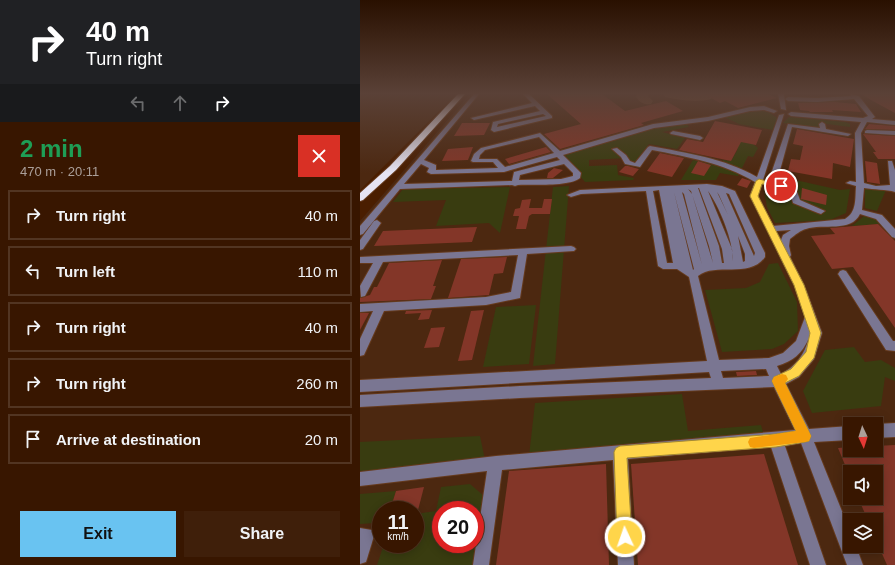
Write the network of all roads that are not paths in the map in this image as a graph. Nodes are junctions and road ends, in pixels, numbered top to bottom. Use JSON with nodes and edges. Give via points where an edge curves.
{"nodes":[{"id":1,"x":437,"y":120,"type":"edge"},
{"id":2,"x":455,"y":120,"type":"edge"},
{"id":3,"x":535,"y":120,"type":"edge"},
{"id":4,"x":694,"y":120,"type":"edge"},
{"id":5,"x":777,"y":120,"type":"edge"},
{"id":6,"x":822,"y":120,"type":"edge"},
{"id":7,"x":846,"y":120,"type":"edge"},
{"id":8,"x":865,"y":120,"type":"edge"},
{"id":9,"x":869,"y":120,"type":"edge"},
{"id":10,"x":687,"y":121,"type":"junction"},
{"id":11,"x":895,"y":123,"type":"edge"},
{"id":12,"x":823,"y":130,"type":"junction"},
{"id":13,"x":867,"y":132,"type":"dead end"},
{"id":14,"x":672,"y":133,"type":"dead end"},
{"id":15,"x":858,"y":133,"type":"junction"},
{"id":16,"x":895,"y":133,"type":"edge"},
{"id":17,"x":681,"y":134,"type":"junction"},
{"id":18,"x":848,"y":134,"type":"dead end"},
{"id":19,"x":490,"y":138,"type":"junction"},
{"id":20,"x":700,"y":138,"type":"dead end"},
{"id":21,"x":501,"y":144,"type":"junction"},
{"id":22,"x":482,"y":149,"type":"junction"},
{"id":23,"x":615,"y":150,"type":"dead end"},
{"id":24,"x":557,"y":154,"type":"junction"},
{"id":25,"x":565,"y":160,"type":"junction"},
{"id":26,"x":420,"y":161,"type":"junction"},
{"id":27,"x":890,"y":162,"type":"dead end"},
{"id":28,"x":393,"y":168,"type":"junction"},
{"id":29,"x":504,"y":170,"type":"junction"},
{"id":30,"x":774,"y":174,"type":"dead end"},
{"id":31,"x":759,"y":181,"type":"junction"},
{"id":32,"x":850,"y":183,"type":"dead end"},
{"id":33,"x":515,"y":184,"type":"junction"},
{"id":34,"x":860,"y":185,"type":"junction"},
{"id":35,"x":397,"y":187,"type":"junction"},
{"id":36,"x":682,"y":187,"type":"junction"},
{"id":37,"x":649,"y":188,"type":"junction"},
{"id":38,"x":895,"y":188,"type":"edge"},
{"id":39,"x":641,"y":194,"type":"dead end"},
{"id":40,"x":571,"y":195,"type":"dead end"},
{"id":41,"x":582,"y":197,"type":"dead end"},
{"id":42,"x":360,"y":198,"type":"edge"},
{"id":43,"x":360,"y":208,"type":"edge"},
{"id":44,"x":858,"y":210,"type":"junction"},
{"id":45,"x":821,"y":211,"type":"dead end"},
{"id":46,"x":377,"y":223,"type":"dead end"},
{"id":47,"x":895,"y":223,"type":"edge"},
{"id":48,"x":886,"y":224,"type":"junction"},
{"id":49,"x":812,"y":226,"type":"junction"},
{"id":50,"x":771,"y":229,"type":"junction"},
{"id":51,"x":360,"y":232,"type":"edge"},
{"id":52,"x":895,"y":234,"type":"edge"},
{"id":53,"x":360,"y":247,"type":"edge"},
{"id":54,"x":571,"y":249,"type":"dead end"},
{"id":55,"x":524,"y":251,"type":"junction"},
{"id":56,"x":380,"y":259,"type":"junction"},
{"id":57,"x":361,"y":261,"type":"edge"},
{"id":58,"x":787,"y":261,"type":"junction"},
{"id":59,"x":734,"y":265,"type":"junction"},
{"id":60,"x":679,"y":266,"type":"junction"},
{"id":61,"x":718,"y":266,"type":"junction"},
{"id":62,"x":698,"y":271,"type":"junction"},
{"id":63,"x":843,"y":274,"type":"dead end"},
{"id":64,"x":361,"y":293,"type":"dead end"},
{"id":65,"x":381,"y":307,"type":"junction"},
{"id":66,"x":360,"y":308,"type":"edge"},
{"id":67,"x":810,"y":316,"type":"junction"},
{"id":68,"x":895,"y":346,"type":"edge"},
{"id":69,"x":360,"y":351,"type":"edge"},
{"id":70,"x":769,"y":363,"type":"junction"},
{"id":71,"x":715,"y":366,"type":"junction"},
{"id":72,"x":778,"y":381,"type":"junction"},
{"id":73,"x":718,"y":383,"type":"junction"},
{"id":74,"x":360,"y":386,"type":"edge"},
{"id":75,"x":360,"y":401,"type":"edge"},
{"id":76,"x":895,"y":430,"type":"edge"},
{"id":77,"x":883,"y":431,"type":"edge"},
{"id":78,"x":843,"y":433,"type":"edge"},
{"id":79,"x":805,"y":436,"type":"junction"},
{"id":80,"x":776,"y":440,"type":"junction"},
{"id":81,"x":620,"y":452,"type":"junction"},
{"id":82,"x":496,"y":463,"type":"junction"},
{"id":83,"x":360,"y":479,"type":"edge"},
{"id":84,"x":360,"y":536,"type":"edge"},
{"id":85,"x":360,"y":556,"type":"edge"},
{"id":86,"x":481,"y":565,"type":"edge"},
{"id":87,"x":626,"y":565,"type":"edge"},
{"id":88,"x":818,"y":565,"type":"edge"},
{"id":89,"x":855,"y":565,"type":"edge"}],
"edges":[{"from":1,"to":28,"type":"highway"},
{"from":2,"to":26,"type":"street"},
{"from":3,"to":19,"type":"street","via":[[494,130]]},
{"from":4,"to":10,"type":"street"},
{"from":5,"to":31,"type":"street"},
{"from":6,"to":12,"type":"street"},
{"from":7,"to":15,"type":"street","via":[[858,128]]},
{"from":8,"to":15,"type":"street"},
{"from":9,"to":11,"type":"street"},
{"from":10,"to":17,"type":"street","via":[[691,127]]},
{"from":10,"to":24,"type":"street","via":[[654,126]]},
{"from":12,"to":18,"type":"street"},
{"from":12,"to":30,"type":"street","via":[[790,125]]},
{"from":13,"to":16,"type":"street"},
{"from":14,"to":17,"type":"street"},
{"from":15,"to":34,"type":"street"},
{"from":17,"to":20,"type":"street"},
{"from":19,"to":21,"type":"street"},
{"from":19,"to":22,"type":"street"},
{"from":21,"to":22,"type":"street"},
{"from":21,"to":24,"type":"street","via":[[540,135]]},
{"from":22,"to":29,"type":"street","via":[[475,161],[495,160]]},
{"from":23,"to":31,"type":"street","via":[[624,156],[627,163],[637,164],[650,148],[711,160]]},
{"from":24,"to":25,"type":"street"},
{"from":24,"to":29,"type":"street"},
{"from":25,"to":33,"type":"street","via":[[517,174]]},
{"from":25,"to":33,"type":"street","via":[[577,173],[576,178]]},
{"from":26,"to":29,"type":"street","via":[[433,167],[431,172]]},
{"from":26,"to":35,"type":"street"},
{"from":27,"to":38,"type":"street"},
{"from":28,"to":42,"type":"highway"},
{"from":28,"to":43,"type":"highway"},
{"from":31,"to":45,"type":"street","via":[[792,188],[796,200]]},
{"from":31,"to":50,"type":"street","via":[[754,196]]},
{"from":32,"to":34,"type":"street"},
{"from":33,"to":35,"type":"street"},
{"from":34,"to":38,"type":"street"},
{"from":34,"to":44,"type":"street"},
{"from":35,"to":51,"type":"street"},
{"from":36,"to":37,"type":"street"},
{"from":36,"to":59,"type":"street","via":[[705,190]]},
{"from":36,"to":59,"type":"street","via":[[714,185],[732,193],[760,253],[760,257],[749,264]]},
{"from":36,"to":60,"type":"street"},
{"from":36,"to":61,"type":"street","via":[[695,190]]},
{"from":36,"to":62,"type":"street","via":[[688,194]]},
{"from":36,"to":62,"type":"street","via":[[670,190]]},
{"from":37,"to":40,"type":"street","via":[[580,192]]},
{"from":37,"to":60,"type":"street","via":[[663,266]]},
{"from":39,"to":41,"type":"street"},
{"from":44,"to":48,"type":"street","via":[[879,217]]},
{"from":44,"to":49,"type":"street","via":[[855,217],[846,222]]},
{"from":46,"to":53,"type":"street"},
{"from":47,"to":48,"type":"street"},
{"from":48,"to":52,"type":"street"},
{"from":49,"to":50,"type":"street"},
{"from":49,"to":58,"type":"street","via":[[799,229],[786,237],[784,246]]},
{"from":50,"to":58,"type":"street"},
{"from":54,"to":55,"type":"street"},
{"from":55,"to":56,"type":"street"},
{"from":55,"to":65,"type":"street","via":[[516,295],[486,301]]},
{"from":56,"to":57,"type":"street"},
{"from":56,"to":64,"type":"street"},
{"from":58,"to":67,"type":"street"},
{"from":59,"to":61,"type":"street"},
{"from":60,"to":62,"type":"street"},
{"from":61,"to":62,"type":"street"},
{"from":62,"to":71,"type":"street"},
{"from":63,"to":68,"type":"street","via":[[890,346]]},
{"from":65,"to":66,"type":"street"},
{"from":65,"to":69,"type":"street"},
{"from":67,"to":70,"type":"street","via":[[808,329],[801,343],[788,357]]},
{"from":67,"to":72,"type":"street","via":[[816,333],[810,355],[795,373]]},
{"from":70,"to":71,"type":"street"},
{"from":70,"to":72,"type":"street"},
{"from":71,"to":73,"type":"street"},
{"from":71,"to":74,"type":"street"},
{"from":72,"to":73,"type":"street"},
{"from":72,"to":79,"type":"street"},
{"from":73,"to":75,"type":"street"},
{"from":76,"to":77,"type":"street"},
{"from":78,"to":79,"type":"street"},
{"from":79,"to":80,"type":"street"},
{"from":79,"to":89,"type":"street"},
{"from":80,"to":81,"type":"street"},
{"from":80,"to":88,"type":"street"},
{"from":81,"to":82,"type":"street"},
{"from":81,"to":87,"type":"street"},
{"from":82,"to":83,"type":"street"},
{"from":82,"to":86,"type":"street"},
{"from":84,"to":85,"type":"street","via":[[366,536]]}]}
